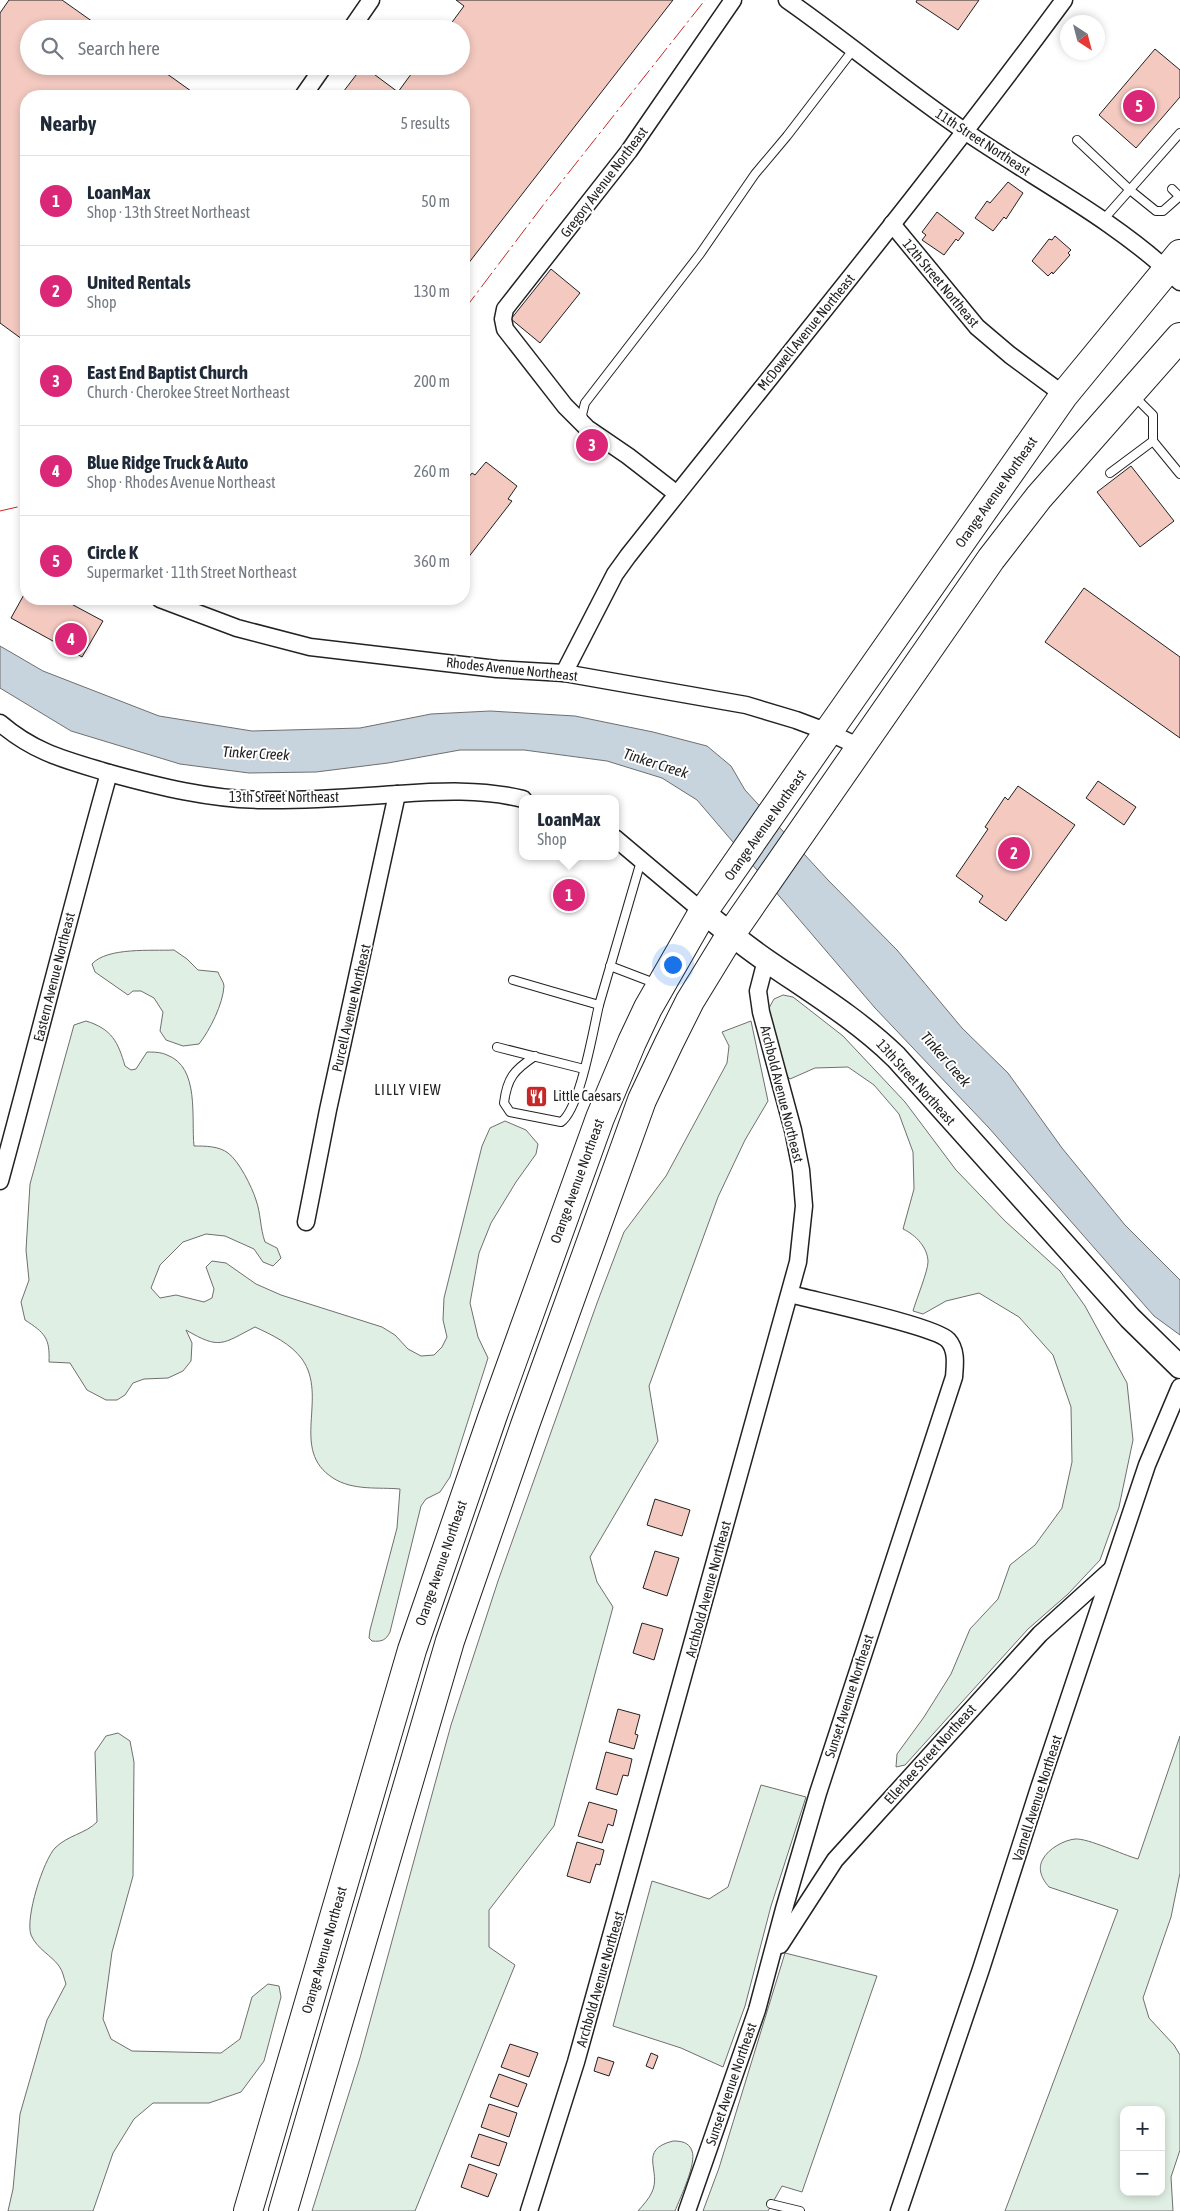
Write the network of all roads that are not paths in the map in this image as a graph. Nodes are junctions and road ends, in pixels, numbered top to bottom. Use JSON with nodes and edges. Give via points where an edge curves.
{"nodes":[{"id":1,"x":371,"y":0,"type":"edge"},
{"id":2,"x":733,"y":0,"type":"edge"},
{"id":3,"x":787,"y":0,"type":"edge"},
{"id":4,"x":1064,"y":0,"type":"edge"},
{"id":5,"x":357,"y":20,"type":"edge"},
{"id":6,"x":853,"y":50,"type":"junction"},
{"id":7,"x":318,"y":75,"type":"edge"},
{"id":8,"x":307,"y":90,"type":"edge"},
{"id":9,"x":965,"y":131,"type":"junction"},
{"id":10,"x":1179,"y":136,"type":"edge"},
{"id":11,"x":1077,"y":140,"type":"dead end"},
{"id":12,"x":1164,"y":151,"type":"junction"},
{"id":13,"x":1171,"y":157,"type":"dead end"},
{"id":14,"x":1150,"y":166,"type":"junction"},
{"id":15,"x":1157,"y":174,"type":"dead end"},
{"id":16,"x":1172,"y":189,"type":"dead end"},
{"id":17,"x":1130,"y":190,"type":"junction"},
{"id":18,"x":1180,"y":196,"type":"edge"},
{"id":19,"x":1104,"y":220,"type":"junction"},
{"id":20,"x":892,"y":224,"type":"junction"},
{"id":21,"x":1176,"y":268,"type":"edge"},
{"id":22,"x":1180,"y":337,"type":"edge"},
{"id":23,"x":1131,"y":394,"type":"junction"},
{"id":24,"x":1064,"y":395,"type":"junction"},
{"id":25,"x":587,"y":428,"type":"junction"},
{"id":26,"x":1153,"y":442,"type":"junction"},
{"id":27,"x":1110,"y":474,"type":"dead end"},
{"id":28,"x":1180,"y":474,"type":"edge"},
{"id":29,"x":677,"y":494,"type":"junction"},
{"id":30,"x":176,"y":605,"type":"edge"},
{"id":31,"x":564,"y":673,"type":"junction"},
{"id":32,"x":0,"y":723,"type":"edge"},
{"id":33,"x":828,"y":732,"type":"junction"},
{"id":34,"x":862,"y":748,"type":"junction"},
{"id":35,"x":109,"y":773,"type":"junction"},
{"id":36,"x":397,"y":794,"type":"junction"},
{"id":37,"x":519,"y":798,"type":"edge"},
{"id":38,"x":619,"y":841,"type":"edge"},
{"id":39,"x":641,"y":860,"type":"junction"},
{"id":40,"x":703,"y":912,"type":"junction"},
{"id":41,"x":731,"y":934,"type":"junction"},
{"id":42,"x":766,"y":960,"type":"junction"},
{"id":43,"x":610,"y":966,"type":"junction"},
{"id":44,"x":512,"y":980,"type":"dead end"},
{"id":45,"x":661,"y":986,"type":"junction"},
{"id":46,"x":599,"y":1005,"type":"junction"},
{"id":47,"x":497,"y":1047,"type":"dead end"},
{"id":48,"x":535,"y":1056,"type":"junction"},
{"id":49,"x":584,"y":1069,"type":"junction"},
{"id":50,"x":0,"y":1181,"type":"edge"},
{"id":51,"x":306,"y":1222,"type":"dead end"},
{"id":52,"x":790,"y":1294,"type":"junction"},
{"id":53,"x":1180,"y":1367,"type":"edge"},
{"id":54,"x":1180,"y":1387,"type":"edge"},
{"id":55,"x":509,"y":1420,"type":"junction"},
{"id":56,"x":1114,"y":1567,"type":"junction"},
{"id":57,"x":383,"y":1808,"type":"junction"},
{"id":58,"x":770,"y":1962,"type":"junction"},
{"id":59,"x":771,"y":2204,"type":"dead end"},
{"id":60,"x":248,"y":2211,"type":"edge"},
{"id":61,"x":283,"y":2211,"type":"edge"},
{"id":62,"x":530,"y":2211,"type":"edge"},
{"id":63,"x":687,"y":2211,"type":"edge"},
{"id":64,"x":800,"y":2211,"type":"edge"},
{"id":65,"x":899,"y":2211,"type":"edge"}],
"edges":[{"from":1,"to":5,"type":"street"},
{"from":2,"to":25,"type":"street","name":"Gregory Avenue Northeast","via":[[629,151],[504,309],[505,329],[565,406]]},
{"from":3,"to":6,"type":"street","name":"11th Street Northeast"},
{"from":4,"to":9,"type":"street","name":"McDowell Avenue Northeast"},
{"from":6,"to":9,"type":"street","name":"11th Street Northeast"},
{"from":6,"to":25,"type":"lane","via":[[754,174],[700,254],[585,403],[582,415]]},
{"from":7,"to":8,"type":"street"},
{"from":9,"to":19,"type":"street","name":"11th Street Northeast"},
{"from":9,"to":20,"type":"street","name":"McDowell Avenue Northeast"},
{"from":10,"to":12,"type":"lane"},
{"from":11,"to":17,"type":"lane"},
{"from":12,"to":13,"type":"lane"},
{"from":12,"to":14,"type":"lane"},
{"from":14,"to":15,"type":"lane"},
{"from":14,"to":17,"type":"lane"},
{"from":16,"to":18,"type":"lane"},
{"from":17,"to":18,"type":"lane","via":[[1156,211],[1163,211]]},
{"from":17,"to":19,"type":"lane"},
{"from":19,"to":21,"type":"street","name":"11th Street Northeast"},
{"from":20,"to":24,"type":"street","name":"12th Street Northeast","via":[[977,327]]},
{"from":20,"to":29,"type":"street","name":"McDowell Avenue Northeast"},
{"from":21,"to":24,"type":"highway","name":"Orange Avenue Northeast"},
{"from":22,"to":23,"type":"highway","name":"Orange Avenue Northeast"},
{"from":23,"to":26,"type":"lane","via":[[1153,415]]},
{"from":23,"to":34,"type":"highway","name":"Orange Avenue Northeast","via":[[1039,497],[991,559]]},
{"from":24,"to":33,"type":"highway","name":"Orange Avenue Northeast"},
{"from":25,"to":29,"type":"street","name":"Gregory Avenue Northeast"},
{"from":26,"to":27,"type":"lane"},
{"from":26,"to":28,"type":"lane"},
{"from":29,"to":31,"type":"street","name":"McDowell Avenue Northeast","via":[[615,574]]},
{"from":30,"to":31,"type":"street","name":"Rhodes Avenue Northeast","via":[[237,628],[310,647],[496,669]]},
{"from":31,"to":33,"type":"street","name":"Rhodes Avenue Northeast","via":[[746,705]]},
{"from":32,"to":35,"type":"street","name":"13th Street Northeast","via":[[34,748]]},
{"from":33,"to":34,"type":"street","name":"Rhodes Avenue Northeast"},
{"from":33,"to":40,"type":"highway","name":"Orange Avenue Northeast"},
{"from":34,"to":41,"type":"highway","name":"Orange Avenue Northeast"},
{"from":35,"to":36,"type":"street","name":"13th Street Northeast","via":[[186,793],[229,799]]},
{"from":35,"to":50,"type":"street","name":"Eastern Avenue Northeast"},
{"from":36,"to":37,"type":"street","name":"13th Street Northeast","via":[[473,792]]},
{"from":36,"to":51,"type":"street","name":"Purcell Avenue Northeast"},
{"from":38,"to":39,"type":"street","name":"13th Street Northeast"},
{"from":39,"to":40,"type":"street","name":"13th Street Northeast"},
{"from":39,"to":43,"type":"lane"},
{"from":40,"to":41,"type":"street","name":"13th Street Northeast"},
{"from":40,"to":45,"type":"highway","name":"Orange Avenue Northeast"},
{"from":41,"to":42,"type":"street","name":"13th Street Northeast"},
{"from":41,"to":55,"type":"highway","name":"Orange Avenue Northeast","via":[[690,1001],[642,1100]]},
{"from":42,"to":52,"type":"street","name":"Archbold Avenue Northeast","via":[[758,991],[761,1012],[793,1130],[804,1206],[798,1262]]},
{"from":42,"to":53,"type":"street","name":"13th Street Northeast","via":[[831,1002],[896,1057],[1130,1318]]},
{"from":43,"to":45,"type":"lane"},
{"from":43,"to":46,"type":"lane"},
{"from":44,"to":46,"type":"lane"},
{"from":45,"to":55,"type":"highway","name":"Orange Avenue Northeast","via":[[615,1080]]},
{"from":46,"to":49,"type":"lane"},
{"from":47,"to":48,"type":"lane"},
{"from":48,"to":49,"type":"lane"},
{"from":48,"to":49,"type":"lane","via":[[507,1084],[504,1103],[510,1112],[560,1122],[568,1117]]},
{"from":52,"to":58,"type":"street","name":"Sunset Avenue Northeast","via":[[941,1335],[952,1347],[955,1359],[954,1377],[818,1793]]},
{"from":52,"to":62,"type":"street","name":"Archbold Avenue Northeast","via":[[576,2062]]},
{"from":54,"to":56,"type":"street","name":"Varnell Avenue Northeast","via":[[1147,1466]]},
{"from":55,"to":57,"type":"highway","name":"Orange Avenue Northeast","via":[[450,1641]]},
{"from":56,"to":58,"type":"street","name":"Ellerbee Street Northeast","via":[[1040,1634],[835,1860]]},
{"from":56,"to":65,"type":"street","name":"Varnell Avenue Northeast"},
{"from":57,"to":60,"type":"highway","name":"Orange Avenue Northeast"},
{"from":57,"to":61,"type":"highway","name":"Orange Avenue Northeast"},
{"from":58,"to":63,"type":"street","name":"Sunset Avenue Northeast","via":[[757,2010]]},
{"from":59,"to":64,"type":"lane"}]}
